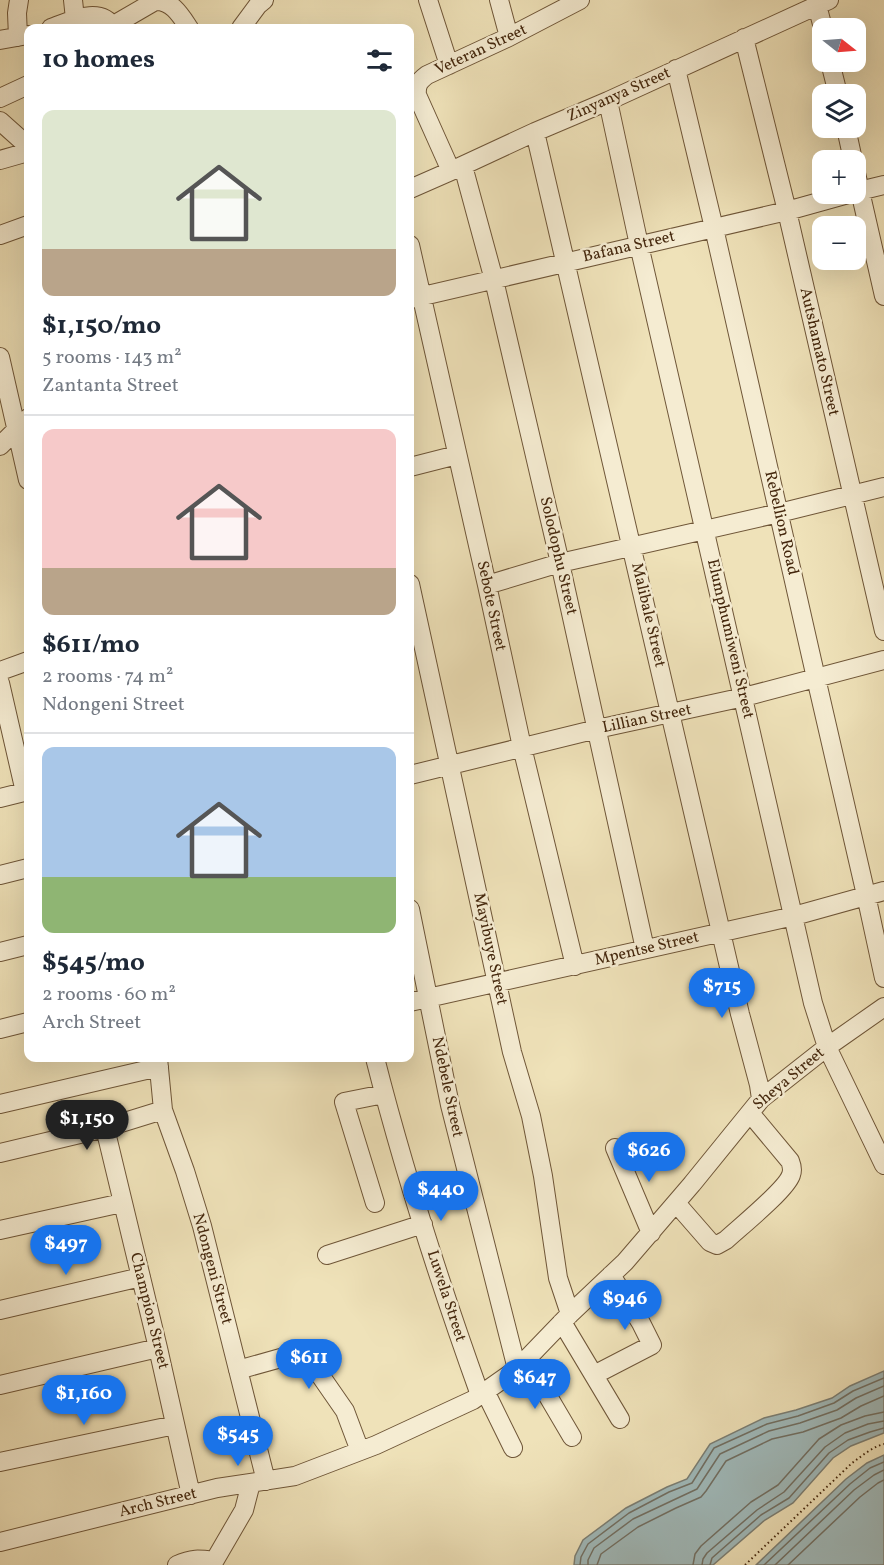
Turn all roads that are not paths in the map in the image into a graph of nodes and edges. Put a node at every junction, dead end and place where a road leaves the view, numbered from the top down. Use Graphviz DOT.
graph roads {
  1 [pos="19,0"];
  2 [pos="73,0"];
  3 [pos="160,0"];
  4 [pos="264,0"];
  5 [pos="428,0"];
  6 [pos="499,0"];
  7 [pos="576,1"];
  8 [pos="823,2"];
  9 [pos="823,18"];
  10 [pos="75,19"];
  11 [pos="62,24"];
  12 [pos="110,24"];
  13 [pos="118,24"];
  14 [pos="186,24"];
  15 [pos="244,24"];
  16 [pos="23,36"];
  17 [pos="509,37"];
  18 [pos="744,38"];
  19 [pos="0,40"];
  20 [pos="449,65"];
  21 [pos="676,69"];
  22 [pos="24,87"];
  23 [pos="0,98"];
  24 [pos="416,99"];
  25 [pos="608,101"];
  26 [pos="0,122"];
  27 [pos="535,132"];
  28 [pos="24,143"];
  29 [pos="24,153"];
  30 [pos="0,160"];
  31 [pos="457,169"];
  32 [pos="884,184"];
  33 [pos="414,187"];
  34 [pos="866,189"];
  35 [pos="812,204"];
  36 [pos="857,204"];
  37 [pos="786,211"];
  38 [pos="24,226"];
  39 [pos="714,228"];
  40 [pos="0,235"];
  41 [pos="639,245"];
  42 [pos="566,262"];
  43 [pos="494,280"];
  44 [pos="884,296"];
  45 [pos="415,298"];
  46 [pos="0,357"];
  47 [pos="22,424"];
  48 [pos="24,443"];
  49 [pos="0,446"];
  50 [pos="456,454"];
  51 [pos="414,466"];
  52 [pos="884,487"];
  53 [pos="852,495"];
  54 [pos="779,513"];
  55 [pos="705,530"];
  56 [pos="631,547"];
  57 [pos="560,563"];
  58 [pos="487,585"];
  59 [pos="414,602"];
  60 [pos="884,631"];
  61 [pos="884,660"];
  62 [pos="24,662"];
  63 [pos="0,671"];
  64 [pos="816,678"];
  65 [pos="0,683"];
  66 [pos="744,697"];
  67 [pos="671,714"];
  68 [pos="597,729"];
  69 [pos="522,747"];
  70 [pos="450,766"];
  71 [pos="414,774"];
  72 [pos="24,779"];
  73 [pos="24,792"];
  74 [pos="0,798"];
  75 [pos="24,869"];
  76 [pos="0,875"];
  77 [pos="875,893"];
  78 [pos="794,915"];
  79 [pos="414,928"];
  80 [pos="721,931"];
  81 [pos="24,946"];
  82 [pos="645,949"];
  83 [pos="0,952"];
  84 [pos="575,966"];
  85 [pos="884,978"];
  86 [pos="497,983"];
  87 [pos="429,998"];
  88 [pos="414,1001"];
  89 [pos="884,1007"];
  90 [pos="24,1023"];
  91 [pos="0,1029"];
  92 [pos="827,1047"];
  93 [pos="158,1062"];
  94 [pos="376,1062"];
  95 [pos="384,1094"];
  96 [pos="0,1104"];
  97 [pos="755,1106"];
  98 [pos="162,1110"];
  99 [pos="105,1128"];
  100 [pos="615,1148"];
  101 [pos="0,1154"];
  102 [pos="884,1165"];
  103 [pos="122,1203"];
  104 [pos="375,1203"];
  105 [pos="676,1203"];
  106 [pos="423,1224"];
  107 [pos="0,1230"];
  108 [pos="651,1233"];
  109 [pos="327,1255"];
  110 [pos="611,1275"];
  111 [pos="141,1277"];
  112 [pos="0,1310"];
  113 [pos="566,1318"];
  114 [pos="158,1348"];
  115 [pos="520,1365"];
  116 [pos="238,1370"];
  117 [pos="594,1375"];
  118 [pos="0,1385"];
  119 [pos="483,1393"];
  120 [pos="620,1419"];
  121 [pos="175,1425"];
  122 [pos="572,1437"];
  123 [pos="513,1448"];
  124 [pos="360,1451"];
  125 [pos="0,1462"];
  126 [pos="259,1482"];
  127 [pos="191,1495"];
  128 [pos="0,1542"];
  129 [pos="213,1563"];
  130 [pos="177,1565"];
  1 -- 16 [label="street"];
  2 -- 10 [label="street"];
  3 -- 13 [label="street"];
  3 -- 14 [label="street"];
  4 -- 15 [label="street"];
  5 -- 20 [label="street"];
  6 -- 17 [label="street"];
  7 -- 17 [label="street, Veteran Street"];
  8 -- 9 [label="street"];
  8 -- 18 [label="street, Zinyanya Street"];
  10 -- 11 [label="street"];
  10 -- 12 [label="street"];
  16 -- 19 [label="street"];
  17 -- 20 [label="street, Veteran Street"];
  18 -- 21 [label="street, Zinyanya Street"];
  18 -- 37 [label="street, Autshamato Street"];
  20 -- 24 [label="street, Veteran Street"];
  21 -- 25 [label="street, Zinyanya Street"];
  21 -- 39 [label="street, Rebellion Road"];
  22 -- 23 [label="street"];
  24 -- 31 [label="street, Solodophu Street"];
  25 -- 27 [label="street, Zinyanya Street"];
  25 -- 41 [label="street, Elumphumiweni Street"];
  26 -- 28 [label="street"];
  27 -- 31 [label="street, Zinyanya Street"];
  27 -- 42 [label="street, Malibale Street"];
  29 -- 30 [label="street"];
  31 -- 33 [label="street, Zinyanya Street"];
  31 -- 43 [label="street, Solodophu Street"];
  32 -- 34 [label="street, Bafana Street"];
  35 -- 37 [label="street, Bafana Street"];
  36 -- 44 [label="street"];
  37 -- 39 [label="street, Bafana Street"];
  37 -- 53 [label="street, Autshamato Street"];
  38 -- 40 [label="street"];
  39 -- 41 [label="street, Bafana Street"];
  39 -- 54 [label="street, Rebellion Road"];
  41 -- 42 [label="street, Bafana Street"];
  41 -- 55 [label="street, Elumphumiweni Street"];
  42 -- 43 [label="street, Bafana Street"];
  42 -- 56 [label="street, Malibale Street"];
  43 -- 45 [label="street, Bafana Street"];
  43 -- 57 [label="street, Solodophu Street"];
  45 -- 50 [label="street, Sebote Street"];
  46 -- 47 [label="street"];
  47 -- 48 [label="street"];
  47 -- 49 [label="street"];
  50 -- 51 [label="street"];
  50 -- 58 [label="street, Sebote Street"];
  52 -- 53 [label="street"];
  53 -- 54 [label="street"];
  53 -- 60 [label="street, Autshamato Street"];
  54 -- 55 [label="street"];
  54 -- 64 [label="street, Rebellion Road"];
  55 -- 56 [label="street"];
  55 -- 66 [label="street, Elumphumiweni Street"];
  56 -- 57 [label="street"];
  56 -- 67 [label="street, Malibale Street"];
  57 -- 58 [label="street"];
  57 -- 68 [label="street, Solodophu Street"];
  58 -- 69 [label="street, Sebote Street"];
  59 -- 70 [label="street, Mayibuye Street"];
  61 -- 64 [label="street, Lillian Street"];
  62 -- 63 [label="street"];
  64 -- 66 [label="street, Lillian Street"];
  64 -- 77 [label="street, Rebellion Road"];
  65 -- 72 [label="street"];
  66 -- 67 [label="street, Lillian Street"];
  66 -- 78 [label="street, Elumphumiweni Street"];
  67 -- 68 [label="street, Lillian Street"];
  67 -- 80 [label="street, Malibale Street"];
  68 -- 69 [label="street, Lillian Street"];
  68 -- 82 [label="street, Solodophu Street"];
  69 -- 70 [label="street, Lillian Street"];
  69 -- 84 [label="street, Sebote Street"];
  70 -- 71 [label="street, Lillian Street"];
  70 -- 86 [label="street, Mayibuye Street"];
  73 -- 74 [label="street"];
  75 -- 76 [label="street"];
  77 -- 78 [label="street, Mpentse Street"];
  77 -- 85 [label="street, Rebellion Road"];
  78 -- 80 [label="street, Mpentse Street"];
  78 -- 92 [label="street, Elumphumiweni Street"];
  79 -- 87 [label="street, Ndebele Street"];
  80 -- 82 [label="street, Mpentse Street"];
  80 -- 97 [label="street, Malibale Street"];
  81 -- 83 [label="street"];
  82 -- 84 [label="street, Mpentse Street"];
  84 -- 86 [label="street, Mpentse Street"];
  86 -- 87 [label="street, Mpentse Street"];
  86 -- 113 [label="street, Mayibuye Street"];
  87 -- 88 [label="street, Mpentse Street"];
  87 -- 115 [label="street, Ndebele Street"];
  89 -- 92 [label="street, Sheya Street"];
  90 -- 91 [label="street"];
  92 -- 97 [label="street, Sheya Street"];
  92 -- 102 [label="street, Elumphumiweni Street"];
  93 -- 96 [label="street"];
  93 -- 98 [label="street, Ndongeni Street"];
  94 -- 95 [label="street, Luwela Street"];
  95 -- 104 [label="street"];
  95 -- 106 [label="street, Luwela Street"];
  97 -- 105 [label="street, Sheya Street"];
  97 -- 105 [label="street"];
  98 -- 99 [label="street"];
  98 -- 116 [label="street, Ndongeni Street"];
  99 -- 101 [label="street"];
  99 -- 103 [label="street, Champion Street"];
  100 -- 108 [label="street"];
  103 -- 107 [label="street"];
  103 -- 111 [label="street, Champion Street"];
  105 -- 108 [label="street, Sheya Street"];
  106 -- 109 [label="street"];
  106 -- 119 [label="street, Luwela Street"];
  108 -- 110 [label="street, Sheya Street"];
  110 -- 113 [label="street, Sheya Street"];
  110 -- 117 [label="street"];
  111 -- 112 [label="street"];
  111 -- 114 [label="street, Champion Street"];
  113 -- 115 [label="street, Sheya Street"];
  113 -- 117 [label="street, Mayibuye Street"];
  114 -- 118 [label="street"];
  114 -- 121 [label="street, Champion Street"];
  115 -- 119 [label="street, Sheya Street"];
  115 -- 122 [label="street"];
  116 -- 124 [label="street"];
  116 -- 126 [label="street, Ndongeni Street"];
  117 -- 120 [label="street, Mayibuye Street"];
  119 -- 123 [label="street, Luwela Street"];
  119 -- 124 [label="street, Arch Street"];
  121 -- 125 [label="street"];
  121 -- 127 [label="street, Champion Street"];
  124 -- 126 [label="street, Arch Street"];
  126 -- 127 [label="street, Arch Street"];
  126 -- 129 [label="street"];
  127 -- 128 [label="street, Arch Street"];
  129 -- 130 [label="street"];
}
